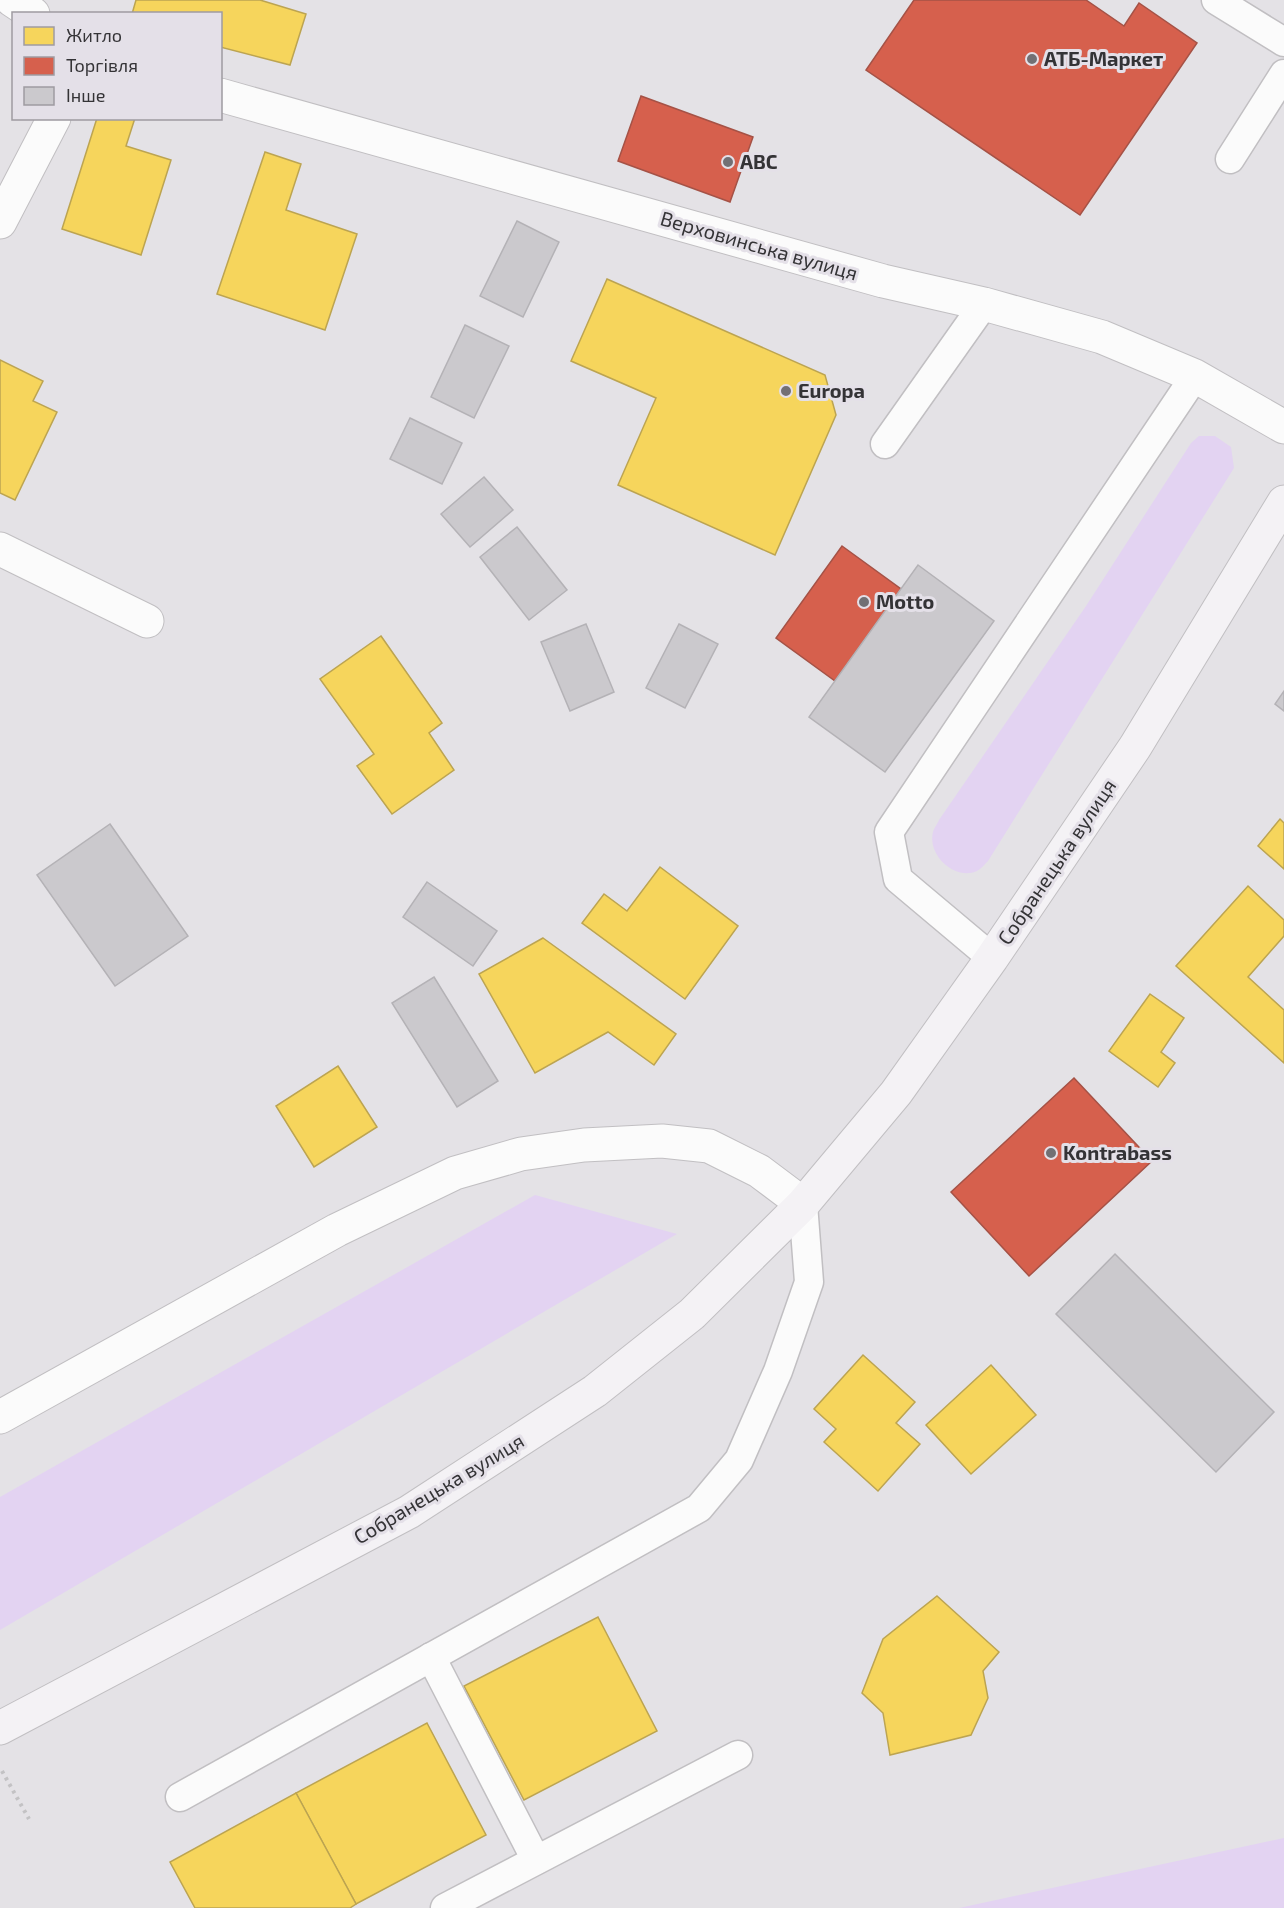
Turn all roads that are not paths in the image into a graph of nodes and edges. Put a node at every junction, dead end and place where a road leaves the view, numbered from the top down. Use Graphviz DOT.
graph roads {
  1 [pos="12,0"];
  2 [pos="1216,0"];
  3 [pos="31,12"];
  4 [pos="1284,42"];
  5 [pos="1284,74"];
  6 [pos="222,95"];
  7 [pos="53,120"];
  8 [pos="1230,159"];
  9 [pos="0,222"];
  10 [pos="984,304"];
  11 [pos="1196,376"];
  12 [pos="1284,427"];
  13 [pos="885,444"];
  14 [pos="1284,502"];
  15 [pos="0,549"];
  16 [pos="147,621"];
  17 [pos="992,958"];
  18 [pos="802,1204"];
  19 [pos="0,1417"];
  20 [pos="431,1657"];
  21 [pos="0,1728"];
  22 [pos="738,1755"];
  23 [pos="180,1797"];
  24 [pos="536,1860"];
  25 [pos="445,1908"];
  1 -- 3 [label="street"];
  2 -- 4 [label="lane"];
  5 -- 8 [label="lane"];
  6 -- 10 [label="street, Верховинська вулиця"];
  7 -- 9 [label="street"];
  10 -- 11 [label="street, Верховинська вулиця"];
  10 -- 13 [label="lane"];
  11 -- 12 [label="street, Верховинська вулиця"];
  11 -- 17 [label="lane"];
  14 -- 17 [label="main road, Собранецька вулиця"];
  15 -- 16 [label="street"];
  17 -- 18 [label="main road, Собранецька вулиця"];
  18 -- 19 [label="street"];
  18 -- 20 [label="lane"];
  18 -- 21 [label="main road, Собранецька вулиця"];
  20 -- 23 [label="lane"];
  20 -- 24 [label="lane"];
  22 -- 24 [label="lane"];
  24 -- 25 [label="lane"];
}
